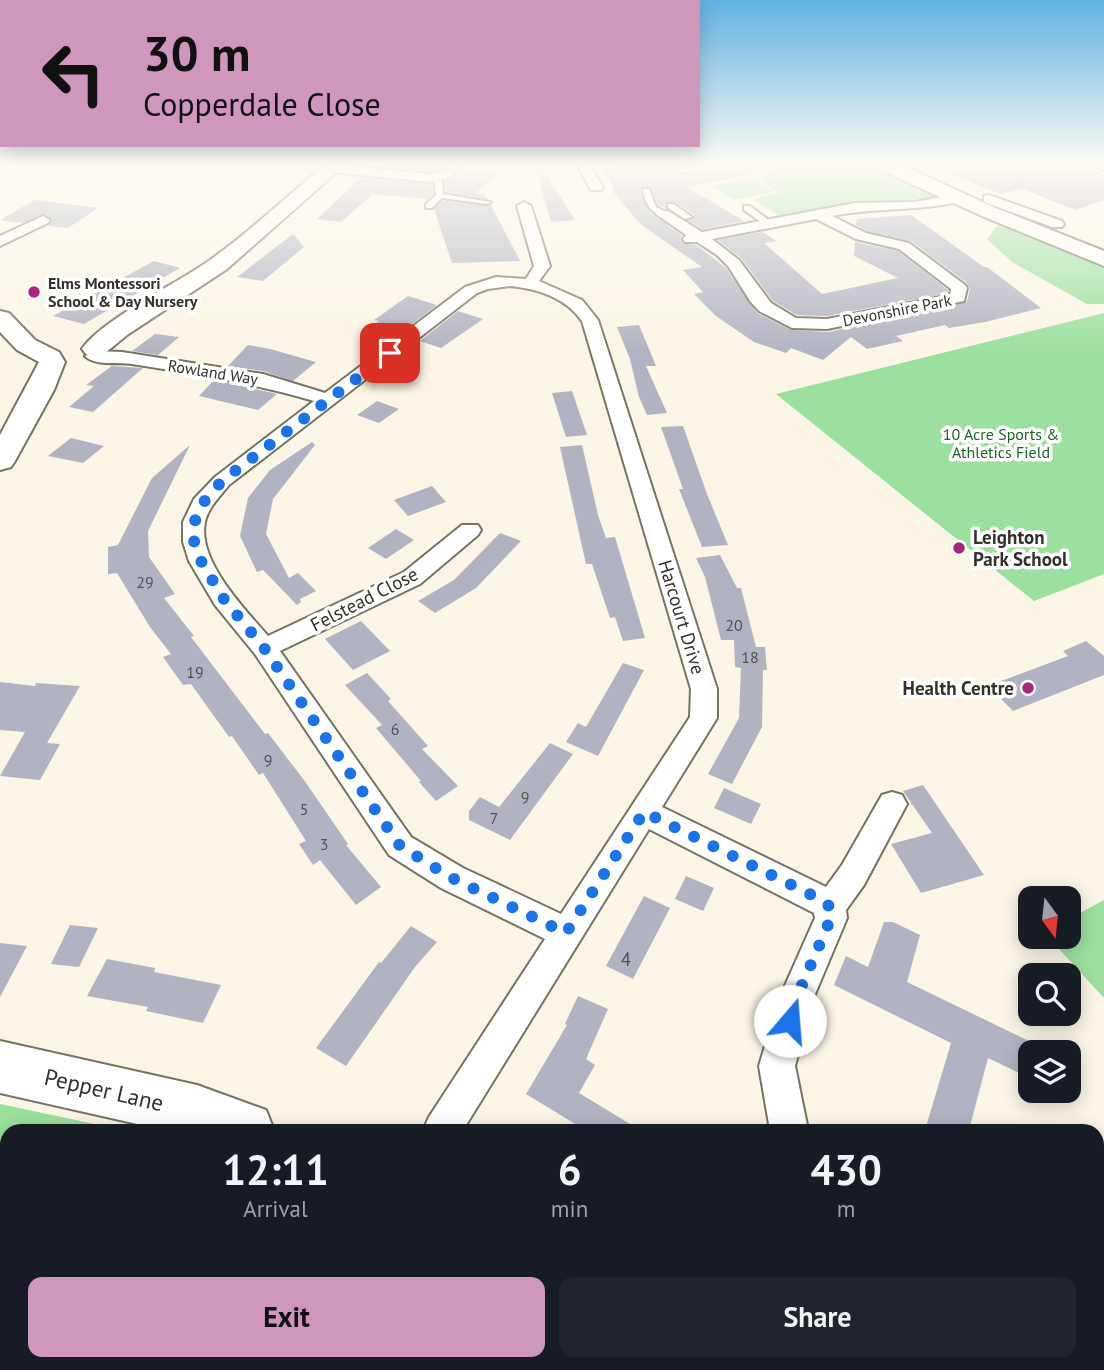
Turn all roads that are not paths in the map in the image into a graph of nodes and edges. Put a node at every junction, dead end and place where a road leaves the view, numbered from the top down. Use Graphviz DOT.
graph roads {
  1 [pos="30,227"];
  2 [pos="264,227"];
  3 [pos="530,227"];
  4 [pos="685,227"];
  5 [pos="760,227"];
  6 [pos="843,227"];
  7 [pos="1044,227"];
  8 [pos="1047,228"];
  9 [pos="1079,232"];
  10 [pos="694,238"];
  11 [pos="0,243"];
  12 [pos="1104,259"];
  13 [pos="529,285"];
  14 [pos="0,317"];
  15 [pos="73,354"];
  16 [pos="330,400"];
  17 [pos="0,461"];
  18 [pos="455,534"];
  19 [pos="264,648"];
  20 [pos="891,804"];
  21 [pos="644,812"];
  22 [pos="830,907"];
  23 [pos="566,933"];
  24 [pos="0,1067"];
  25 [pos="230,1124"];
  26 [pos="446,1124"];
  27 [pos="788,1124"];
  1 -- 11 [label="street"];
  2 -- 15 [label="main road"];
  3 -- 13 [label="street"];
  4 -- 10 [label="street, Devonshire Park"];
  5 -- 10 [label="street"];
  6 -- 10 [label="street, Devonshire Park"];
  7 -- 8 [label="main road"];
  8 -- 9 [label="street"];
  8 -- 12 [label="main road"];
  13 -- 16 [label="street, Harcourt Drive"];
  13 -- 21 [label="street, Harcourt Drive"];
  14 -- 15 [label="main road"];
  15 -- 16 [label="street, Rowland Way"];
  15 -- 17 [label="main road"];
  16 -- 19 [label="street, Harcourt Drive"];
  18 -- 19 [label="street, Felstead Close"];
  19 -- 23 [label="street, Harcourt Drive"];
  20 -- 22 [label="street"];
  21 -- 22 [label="street"];
  21 -- 23 [label="street, Harcourt Drive"];
  22 -- 27 [label="street"];
  23 -- 26 [label="street, Harcourt Drive"];
  24 -- 25 [label="main road, Pepper Lane"];
}
